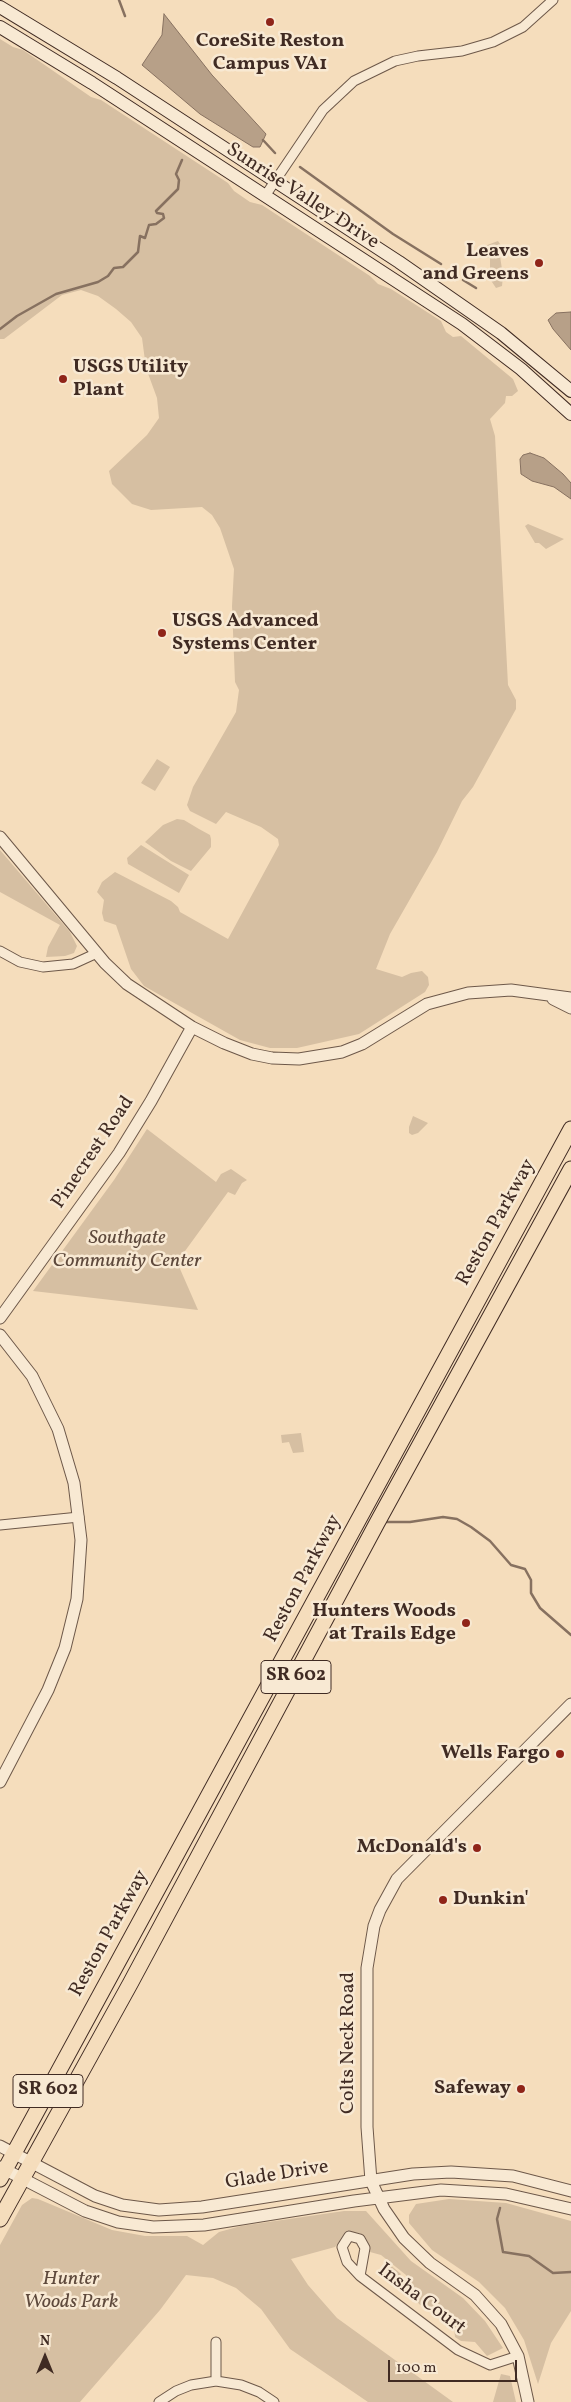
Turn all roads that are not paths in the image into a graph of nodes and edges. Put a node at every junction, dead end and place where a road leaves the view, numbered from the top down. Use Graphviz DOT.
graph roads {
  1 [pos="553,0"];
  2 [pos="0,7"];
  3 [pos="0,27"];
  4 [pos="275,181"];
  5 [pos="265,196"];
  6 [pos="571,391"];
  7 [pos="571,414"];
  8 [pos="0,837"];
  9 [pos="0,951"];
  10 [pos="97,953"];
  11 [pos="545,996"];
  12 [pos="571,998"];
  13 [pos="571,1008"];
  14 [pos="192,1027"];
  15 [pos="571,1129"];
  16 [pos="571,1169"];
  17 [pos="0,1318"];
  18 [pos="0,1334"];
  19 [pos="79,1517"];
  20 [pos="0,1525"];
  21 [pos="571,1704"];
  22 [pos="0,1782"];
  23 [pos="0,2146"];
  24 [pos="14,2154"];
  25 [pos="31,2164"];
  26 [pos="2,2172"];
  27 [pos="23,2179"];
  28 [pos="371,2181"];
  29 [pos="571,2192"];
  30 [pos="378,2198"];
  31 [pos="571,2209"];
  32 [pos="0,2219"];
  33 [pos="360,2276"];
  34 [pos="216,2342"];
  35 [pos="518,2356"];
  36 [pos="216,2381"];
  37 [pos="159,2402"];
  38 [pos="274,2402"];
  39 [pos="528,2402"];
  1 -- 4 [label="street"];
  2 -- 4 [label="main road, Sunrise Valley Drive"];
  3 -- 5 [label="main road, Sunrise Valley Drive"];
  4 -- 5 [label="street"];
  4 -- 6 [label="main road, Sunrise Valley Drive"];
  5 -- 7 [label="main road, Sunrise Valley Drive"];
  8 -- 10 [label="street"];
  9 -- 10 [label="street"];
  10 -- 14 [label="street"];
  11 -- 12 [label="street"];
  11 -- 13 [label="street"];
  11 -- 14 [label="street"];
  14 -- 17 [label="street, Pinecrest Road"];
  15 -- 24 [label="main road, Reston Parkway / SR 602"];
  16 -- 25 [label="main road, Reston Parkway / SR 602"];
  18 -- 19 [label="street"];
  19 -- 20 [label="street"];
  19 -- 22 [label="street"];
  21 -- 28 [label="street, Colts Neck Road"];
  23 -- 24 [label="street, Glade Drive"];
  24 -- 25 [label="street, Glade Drive"];
  24 -- 26 [label="main road, Reston Parkway / SR 602"];
  25 -- 27 [label="main road, Reston Parkway / SR 602"];
  25 -- 28 [label="street, Glade Drive"];
  26 -- 27 [label="street, Glade Drive"];
  27 -- 30 [label="street, Glade Drive"];
  27 -- 32 [label="main road, Reston Parkway / SR 602"];
  28 -- 29 [label="street, Glade Drive"];
  28 -- 30 [label="street, Colts Neck Road"];
  30 -- 31 [label="street, Glade Drive"];
  30 -- 35 [label="street, Colts Neck Road"];
  33 -- 35 [label="street, Insha Court"];
  34 -- 36 [label="street"];
  35 -- 39 [label="street, Colts Neck Road"];
  36 -- 37 [label="street"];
  36 -- 38 [label="street"];
}
